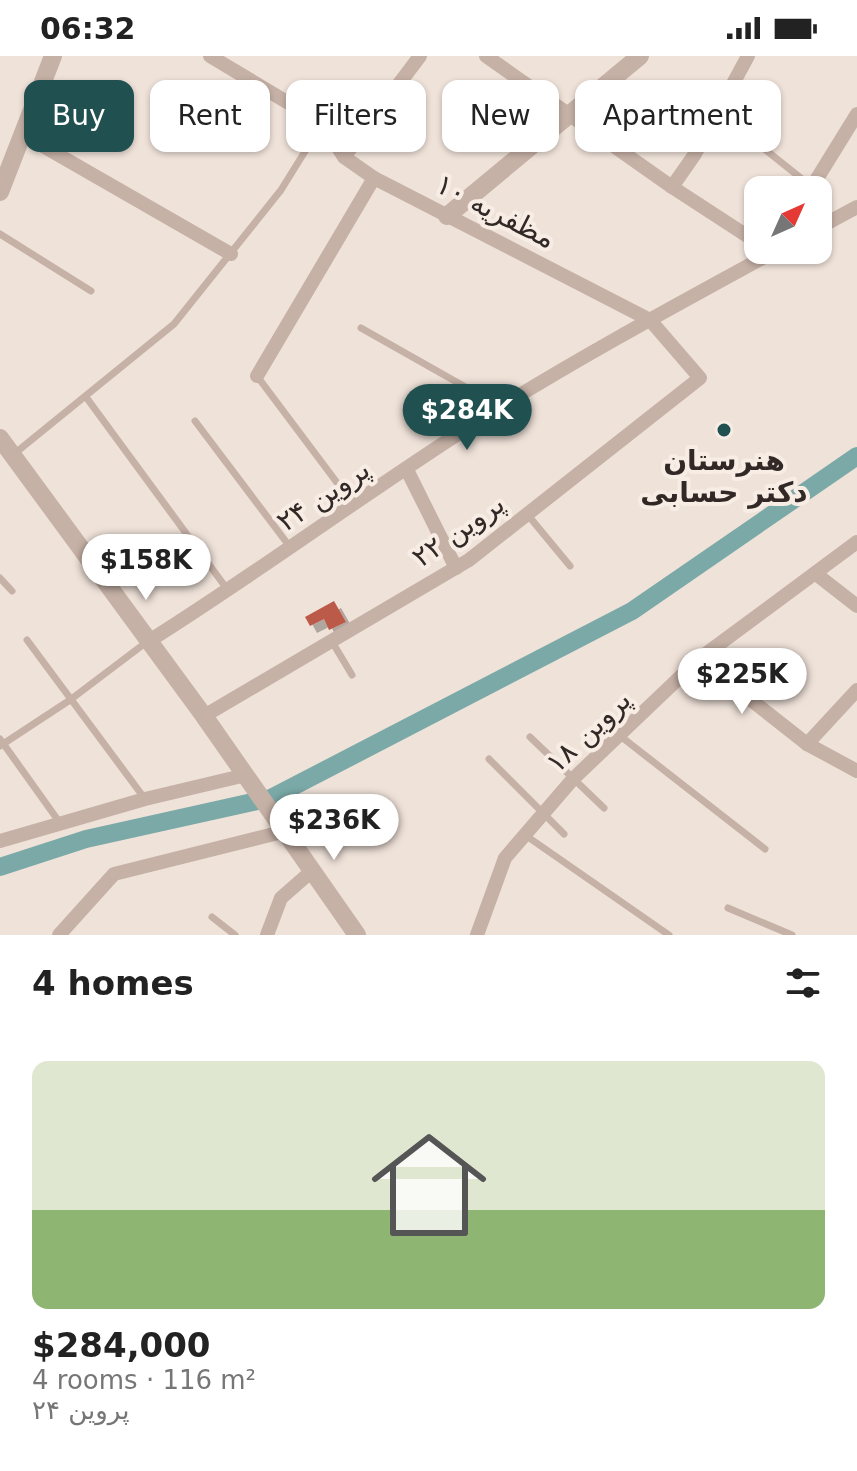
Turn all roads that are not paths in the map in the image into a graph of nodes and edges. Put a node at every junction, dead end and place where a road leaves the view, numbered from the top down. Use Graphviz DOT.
graph roads {
  1 [pos="53,56"];
  2 [pos="210,56"];
  3 [pos="420,56"];
  4 [pos="486,56"];
  5 [pos="640,56"];
  6 [pos="748,56"];
  7 [pos="286,101"];
  8 [pos="567,114"];
  9 [pos="857,114"];
  10 [pos="22,134"];
  11 [pos="304,152"];
  12 [pos="341,152"];
  13 [pos="768,152"];
  14 [pos="344,157"];
  15 [pos="797,176"];
  16 [pos="818,176"];
  17 [pos="374,178"];
  18 [pos="2,179"];
  19 [pos="672,187"];
  20 [pos="857,207"];
  21 [pos="447,216"];
  22 [pos="832,220"];
  23 [pos="0,234"];
  24 [pos="744,234"];
  25 [pos="231,254"];
  26 [pos="751,264"];
  27 [pos="91,291"];
  28 [pos="650,320"];
  29 [pos="361,328"];
  30 [pos="257,376"];
  31 [pos="86,397"];
  32 [pos="501,407"];
  33 [pos="195,421"];
  34 [pos="0,438"];
  35 [pos="12,455"];
  36 [pos="407,470"];
  37 [pos="354,506"];
  38 [pos="527,514"];
  39 [pos="857,542"];
  40 [pos="291,549"];
  41 [pos="570,566"];
  42 [pos="456,568"];
  43 [pos="816,574"];
  44 [pos="0,578"];
  45 [pos="12,591"];
  46 [pos="228,591"];
  47 [pos="857,606"];
  48 [pos="27,640"];
  49 [pos="331,640"];
  50 [pos="149,641"];
  51 [pos="699,659"];
  52 [pos="352,675"];
  53 [pos="857,690"];
  54 [pos="70,700"];
  55 [pos="204,716"];
  56 [pos="619,735"];
  57 [pos="530,737"];
  58 [pos="1,743"];
  59 [pos="807,744"];
  60 [pos="489,759"];
  61 [pos="857,771"];
  62 [pos="246,775"];
  63 [pos="573,779"];
  64 [pos="145,799"];
  65 [pos="604,808"];
  66 [pos="544,813"];
  67 [pos="60,823"];
  68 [pos="286,831"];
  69 [pos="564,834"];
  70 [pos="525,835"];
  71 [pos="0,841"];
  72 [pos="765,849"];
  73 [pos="313,870"];
  74 [pos="728,908"];
  75 [pos="212,917"];
  76 [pos="59,935"];
  77 [pos="235,935"];
  78 [pos="267,935"];
  79 [pos="357,935"];
  80 [pos="477,935"];
  81 [pos="669,935"];
  82 [pos="792,935"];
  1 -- 10 [label="street"];
  2 -- 7 [label="street, مظفریه ۱۰"];
  3 -- 14 [label="street"];
  4 -- 8 [label="street"];
  5 -- 8 [label="street"];
  6 -- 19 [label="street"];
  8 -- 19 [label="street"];
  8 -- 21 [label="street"];
  9 -- 16 [label="street"];
  10 -- 18 [label="street"];
  10 -- 25 [label="street"];
  11 -- 25 [label="lane"];
  12 -- 14 [label="street, مظفریه ۱۰"];
  13 -- 15 [label="lane"];
  14 -- 17 [label="street, مظفریه ۱۰"];
  17 -- 21 [label="street, مظفریه ۱۰"];
  17 -- 30 [label="street"];
  19 -- 24 [label="street"];
  20 -- 22 [label="street"];
  21 -- 28 [label="street, مظفریه ۱۰"];
  23 -- 27 [label="lane"];
  25 -- 31 [label="lane"];
  26 -- 28 [label="street, پروین ۲۴"];
  28 -- 32 [label="street, پروین ۲۴"];
  28 -- 38 [label="street, پروین ۲۲"];
  29 -- 32 [label="lane"];
  30 -- 37 [label="lane"];
  31 -- 35 [label="lane"];
  31 -- 46 [label="lane"];
  32 -- 36 [label="street, پروین ۲۴"];
  33 -- 40 [label="lane"];
  34 -- 35 [label="street"];
  35 -- 50 [label="street"];
  36 -- 37 [label="street, پروین ۲۴"];
  36 -- 42 [label="street"];
  37 -- 40 [label="street, پروین ۲۴"];
  38 -- 41 [label="lane"];
  38 -- 42 [label="street, پروین ۲۲"];
  39 -- 43 [label="street, پروین ۱۸"];
  40 -- 46 [label="street, پروین ۲۴"];
  42 -- 49 [label="street, پروین ۲۲"];
  43 -- 47 [label="street"];
  43 -- 51 [label="street, پروین ۱۸"];
  44 -- 45 [label="lane"];
  46 -- 50 [label="street, پروین ۲۴"];
  48 -- 54 [label="lane"];
  49 -- 52 [label="lane"];
  49 -- 55 [label="street, پروین ۲۲"];
  50 -- 54 [label="lane"];
  50 -- 55 [label="street"];
  51 -- 56 [label="street, پروین ۱۸"];
  51 -- 59 [label="street"];
  53 -- 59 [label="street"];
  54 -- 58 [label="lane"];
  54 -- 64 [label="lane"];
  55 -- 62 [label="street"];
  56 -- 63 [label="street, پروین ۱۸"];
  56 -- 72 [label="lane"];
  57 -- 63 [label="lane"];
  58 -- 67 [label="lane"];
  59 -- 61 [label="street"];
  60 -- 66 [label="lane"];
  62 -- 64 [label="street"];
  62 -- 68 [label="street"];
  63 -- 65 [label="lane"];
  63 -- 66 [label="street, پروین ۱۸"];
  64 -- 67 [label="street"];
  66 -- 69 [label="lane"];
  66 -- 70 [label="street, پروین ۱۸"];
  67 -- 71 [label="street"];
  68 -- 73 [label="street"];
  68 -- 76 [label="street"];
  70 -- 80 [label="street, پروین ۱۸"];
  70 -- 81 [label="lane"];
  73 -- 78 [label="street"];
  73 -- 79 [label="street"];
  74 -- 82 [label="lane"];
  75 -- 77 [label="lane"];
}
